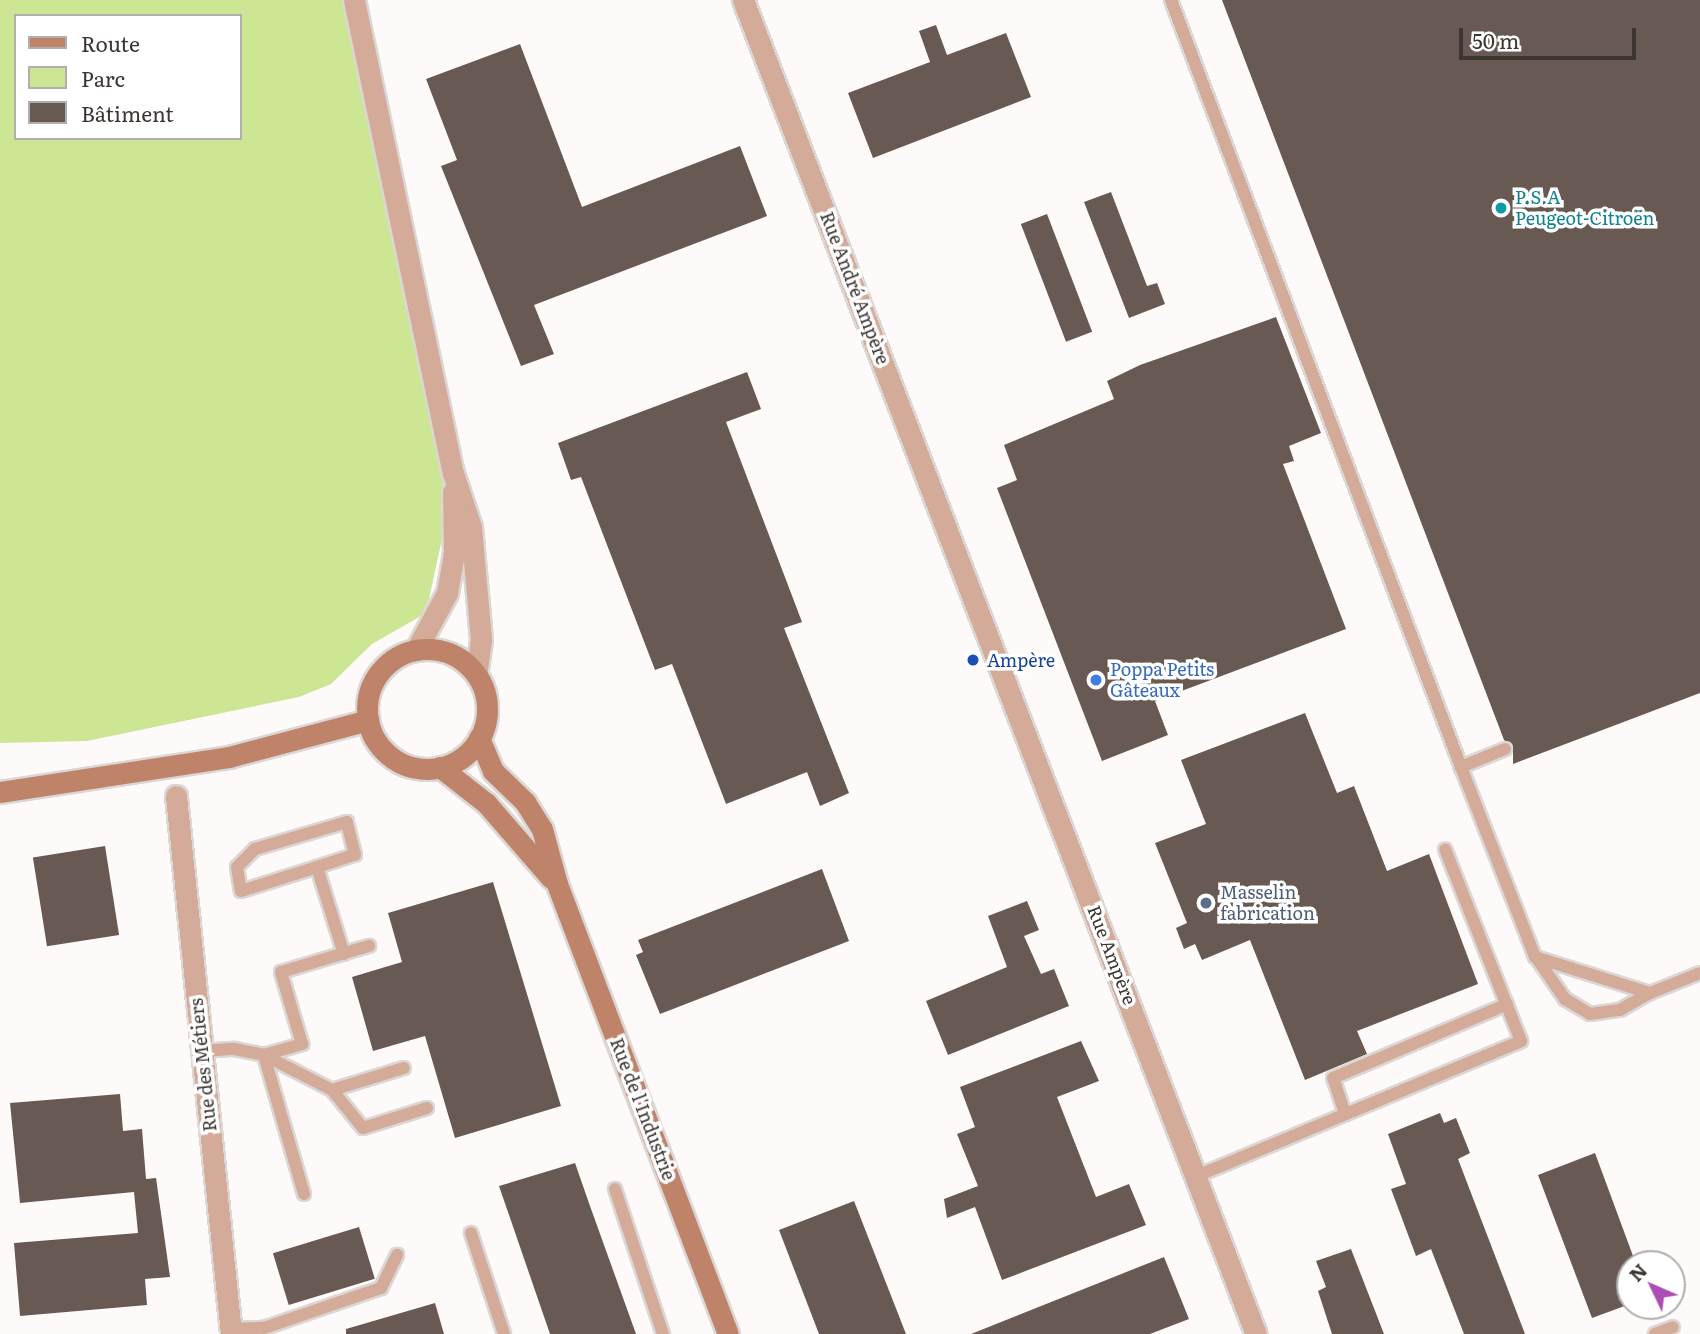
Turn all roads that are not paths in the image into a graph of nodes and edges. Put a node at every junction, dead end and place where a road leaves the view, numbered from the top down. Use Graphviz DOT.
graph roads {
  1 [pos="354,0"];
  2 [pos="743,0"];
  3 [pos="1171,0"];
  4 [pos="453,473"];
  5 [pos="966,576"];
  6 [pos="416,650"];
  7 [pos="476,674"];
  8 [pos="368,720"];
  9 [pos="479,738"];
  10 [pos="1505,749"];
  11 [pos="440,767"];
  12 [pos="1461,767"];
  13 [pos="0,792"];
  14 [pos="176,796"];
  15 [pos="1445,849"];
  16 [pos="317,867"];
  17 [pos="558,884"];
  18 [pos="369,946"];
  19 [pos="344,954"];
  20 [pos="1535,957"];
  21 [pos="1700,973"];
  22 [pos="1650,993"];
  23 [pos="1507,1004"];
  24 [pos="202,1051"];
  25 [pos="264,1055"];
  26 [pos="404,1068"];
  27 [pos="332,1090"];
  28 [pos="428,1108"];
  29 [pos="1345,1114"];
  30 [pos="1197,1176"];
  31 [pos="615,1189"];
  32 [pos="304,1194"];
  33 [pos="471,1233"];
  34 [pos="397,1255"];
  35 [pos="1673,1327"];
  36 [pos="231,1331"];
  37 [pos="504,1334"];
  38 [pos="663,1334"];
  39 [pos="728,1334"];
  40 [pos="1256,1334"];
  41 [pos="1655,1334"];
  1 -- 4 [label="street"];
  2 -- 5 [label="street, Rue André Ampère"];
  3 -- 12 [label="lane"];
  4 -- 6 [label="street"];
  4 -- 7 [label="street"];
  5 -- 30 [label="street, Rue Ampère"];
  6 -- 7 [label="street"];
  6 -- 8 [label="street"];
  7 -- 9 [label="street"];
  8 -- 11 [label="street"];
  8 -- 13 [label="street"];
  9 -- 11 [label="street"];
  9 -- 17 [label="street, Rue de l'Industrie"];
  10 -- 12 [label="lane"];
  11 -- 17 [label="street, Rue de l'Industrie"];
  12 -- 20 [label="lane"];
  14 -- 24 [label="street, Rue des Métiers"];
  15 -- 23 [label="lane"];
  16 -- 16 [label="lane"];
  16 -- 19 [label="lane"];
  17 -- 39 [label="street, Rue de l'Industrie"];
  18 -- 19 [label="lane"];
  19 -- 25 [label="lane"];
  20 -- 22 [label="lane"];
  20 -- 22 [label="lane"];
  21 -- 22 [label="lane"];
  23 -- 29 [label="lane"];
  23 -- 29 [label="lane"];
  24 -- 25 [label="lane"];
  24 -- 36 [label="street, Rue des Métiers"];
  25 -- 27 [label="lane"];
  25 -- 32 [label="lane"];
  26 -- 27 [label="lane"];
  27 -- 28 [label="lane"];
  29 -- 30 [label="lane"];
  30 -- 40 [label="street, Rue Ampère"];
  31 -- 38 [label="lane"];
  33 -- 37 [label="lane"];
  34 -- 36 [label="lane"];
  35 -- 41 [label="lane"];
}
